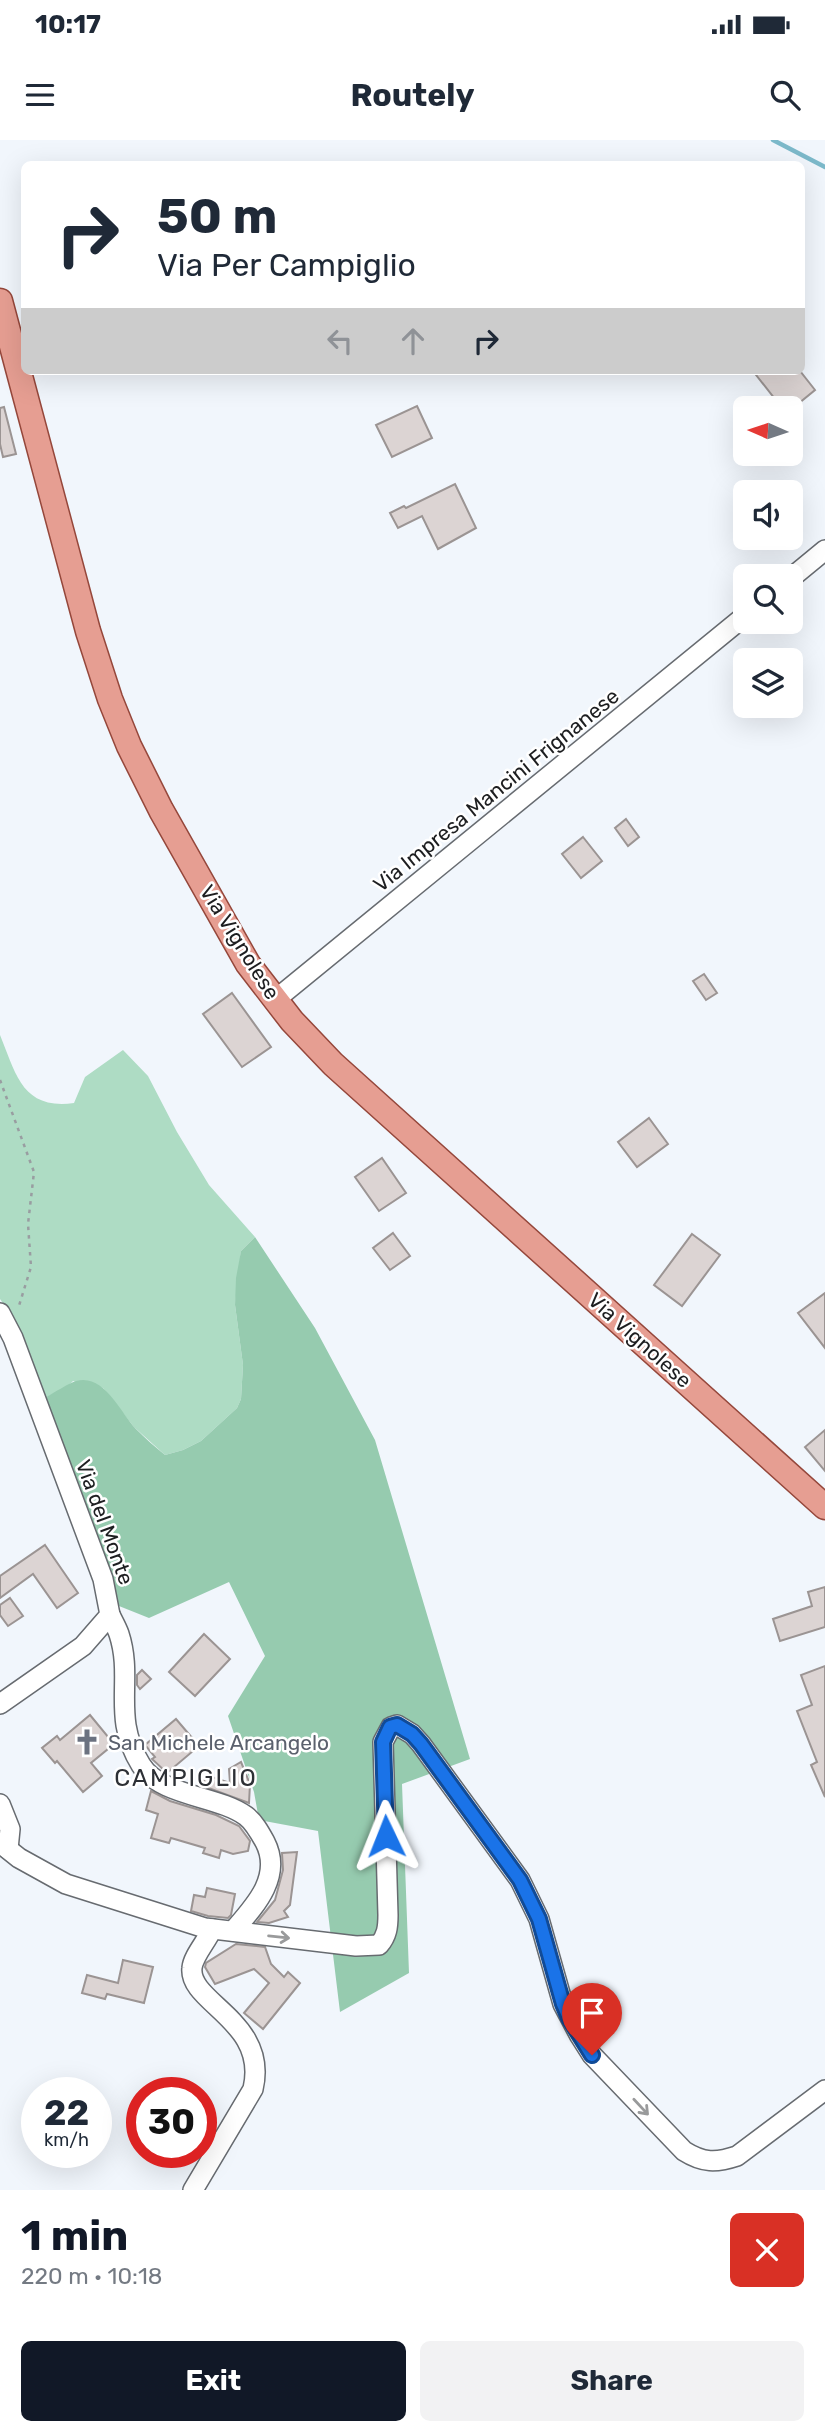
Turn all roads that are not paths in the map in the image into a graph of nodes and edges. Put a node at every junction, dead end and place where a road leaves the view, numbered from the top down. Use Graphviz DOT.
graph roads {
  1 [pos="0,300"];
  2 [pos="825,550"];
  3 [pos="803,568"];
  4 [pos="733,626"];
  5 [pos="275,1000"];
  6 [pos="3,1319"];
  7 [pos="825,1507"];
  8 [pos="110,1615"];
  9 [pos="0,1704"];
  10 [pos="0,1804"];
  11 [pos="4,1846"];
  12 [pos="212,1929"];
  13 [pos="233,1931"];
  14 [pos="825,2090"];
  15 [pos="193,2190"];
  1 -- 5 [label="main road, Via Vignolese"];
  2 -- 3 [label="street"];
  4 -- 5 [label="street, Via Impresa Mancini Frignanese"];
  5 -- 7 [label="main road, Via Vignolese"];
  6 -- 8 [label="street, Via del Monte"];
  8 -- 9 [label="street, Via del Monte"];
  8 -- 13 [label="street"];
  10 -- 11 [label="street"];
  11 -- 12 [label="street"];
  12 -- 13 [label="street"];
  12 -- 15 [label="street"];
  13 -- 14 [label="street, one-way"];
}
